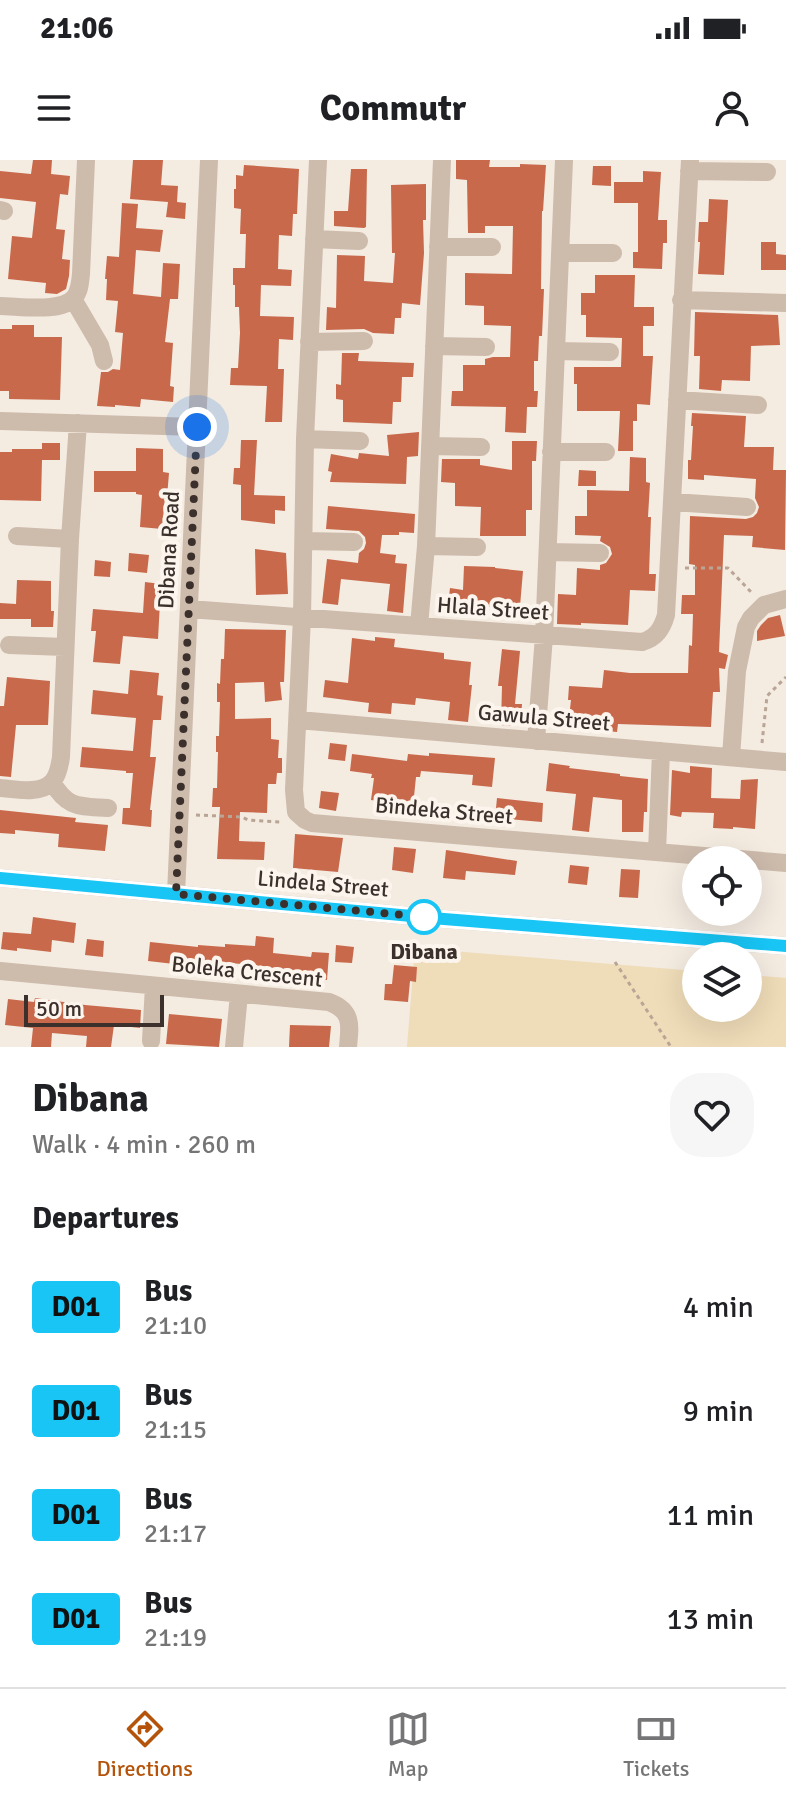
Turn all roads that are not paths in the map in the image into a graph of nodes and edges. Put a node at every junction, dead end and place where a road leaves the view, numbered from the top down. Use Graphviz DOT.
graph roads {
  1 [pos="86,160"];
  2 [pos="209,160"];
  3 [pos="318,160"];
  4 [pos="442,160"];
  5 [pos="564,160"];
  6 [pos="689,166"];
  7 [pos="767,172"];
  8 [pos="314,239"];
  9 [pos="359,241"];
  10 [pos="438,247"];
  11 [pos="492,247"];
  12 [pos="560,253"];
  13 [pos="613,253"];
  14 [pos="73,299"];
  15 [pos="681,300"];
  16 [pos="786,303"];
  17 [pos="0,306"];
  18 [pos="364,341"];
  19 [pos="309,342"];
  20 [pos="434,346"];
  21 [pos="486,347"];
  22 [pos="556,351"];
  23 [pos="610,352"];
  24 [pos="104,361"];
  25 [pos="677,400"];
  26 [pos="758,405"];
  27 [pos="0,421"];
  28 [pos="78,423"];
  29 [pos="197,427"];
  30 [pos="305,439"];
  31 [pos="360,441"];
  32 [pos="430,446"];
  33 [pos="481,447"];
  34 [pos="551,452"];
  35 [pos="606,452"];
  36 [pos="673,502"];
  37 [pos="747,507"];
  38 [pos="17,536"];
  39 [pos="70,539"];
  40 [pos="304,541"];
  41 [pos="354,542"];
  42 [pos="426,546"];
  43 [pos="477,547"];
  44 [pos="548,552"];
  45 [pos="600,553"];
  46 [pos="786,599"];
  47 [pos="189,609"];
  48 [pos="302,617"];
  49 [pos="419,626"];
  50 [pos="544,636"];
  51 [pos="9,645"];
  52 [pos="65,647"];
  53 [pos="298,720"];
  54 [pos="536,741"];
  55 [pos="661,751"];
  56 [pos="731,757"];
  57 [pos="786,762"];
  58 [pos="52,782"];
  59 [pos="0,788"];
  60 [pos="108,808"];
  61 [pos="657,852"];
  62 [pos="786,863"];
  63 [pos="0,878"];
  64 [pos="176,894"];
  65 [pos="786,946"];
  66 [pos="0,971"];
  67 [pos="154,986"];
  68 [pos="239,994"];
  69 [pos="151,1041"];
  70 [pos="234,1047"];
  71 [pos="348,1047"];
  1 -- 14 [label="street"];
  2 -- 29 [label="street, Dibana Road"];
  3 -- 8 [label="street"];
  4 -- 10 [label="street"];
  5 -- 12 [label="street"];
  6 -- 7 [label="street, Hlala Street"];
  6 -- 15 [label="street, Hlala Street"];
  8 -- 9 [label="street"];
  8 -- 19 [label="street"];
  10 -- 11 [label="street"];
  10 -- 20 [label="street"];
  12 -- 13 [label="street"];
  12 -- 22 [label="street"];
  14 -- 17 [label="street"];
  14 -- 24 [label="street"];
  15 -- 16 [label="street"];
  15 -- 25 [label="street, Hlala Street"];
  18 -- 19 [label="street"];
  19 -- 30 [label="street"];
  20 -- 21 [label="street"];
  20 -- 32 [label="street"];
  22 -- 23 [label="street"];
  22 -- 34 [label="street"];
  25 -- 26 [label="street"];
  25 -- 36 [label="street, Hlala Street"];
  27 -- 28 [label="street"];
  28 -- 29 [label="street"];
  28 -- 39 [label="street"];
  29 -- 47 [label="street, Dibana Road"];
  30 -- 31 [label="street"];
  30 -- 40 [label="street"];
  32 -- 33 [label="street"];
  32 -- 42 [label="street"];
  34 -- 35 [label="street"];
  34 -- 44 [label="street"];
  36 -- 37 [label="street"];
  36 -- 50 [label="street, Hlala Street"];
  38 -- 39 [label="street"];
  39 -- 52 [label="street"];
  40 -- 41 [label="street"];
  40 -- 48 [label="street"];
  42 -- 43 [label="street"];
  42 -- 49 [label="street"];
  44 -- 45 [label="street"];
  44 -- 50 [label="street"];
  46 -- 56 [label="street"];
  47 -- 48 [label="street, Hlala Street"];
  47 -- 64 [label="street, Dibana Road"];
  48 -- 49 [label="street, Hlala Street"];
  48 -- 53 [label="street"];
  49 -- 50 [label="street, Hlala Street"];
  50 -- 54 [label="street"];
  51 -- 52 [label="street"];
  52 -- 58 [label="street"];
  53 -- 54 [label="street, Gawula Street"];
  53 -- 61 [label="street, Bindeka Street"];
  54 -- 55 [label="street, Gawula Street"];
  55 -- 56 [label="street, Gawula Street"];
  55 -- 61 [label="street"];
  56 -- 57 [label="street, Gawula Street"];
  58 -- 59 [label="street"];
  58 -- 60 [label="street"];
  61 -- 62 [label="street, Bindeka Street"];
  63 -- 64 [label="street, Lindela Street"];
  64 -- 65 [label="street, Lindela Street"];
  66 -- 67 [label="street, Boleka Crescent"];
  67 -- 68 [label="street, Boleka Crescent"];
  67 -- 69 [label="street, Boleka Crescent"];
  68 -- 70 [label="street"];
  68 -- 71 [label="street, Boleka Crescent"];
}
